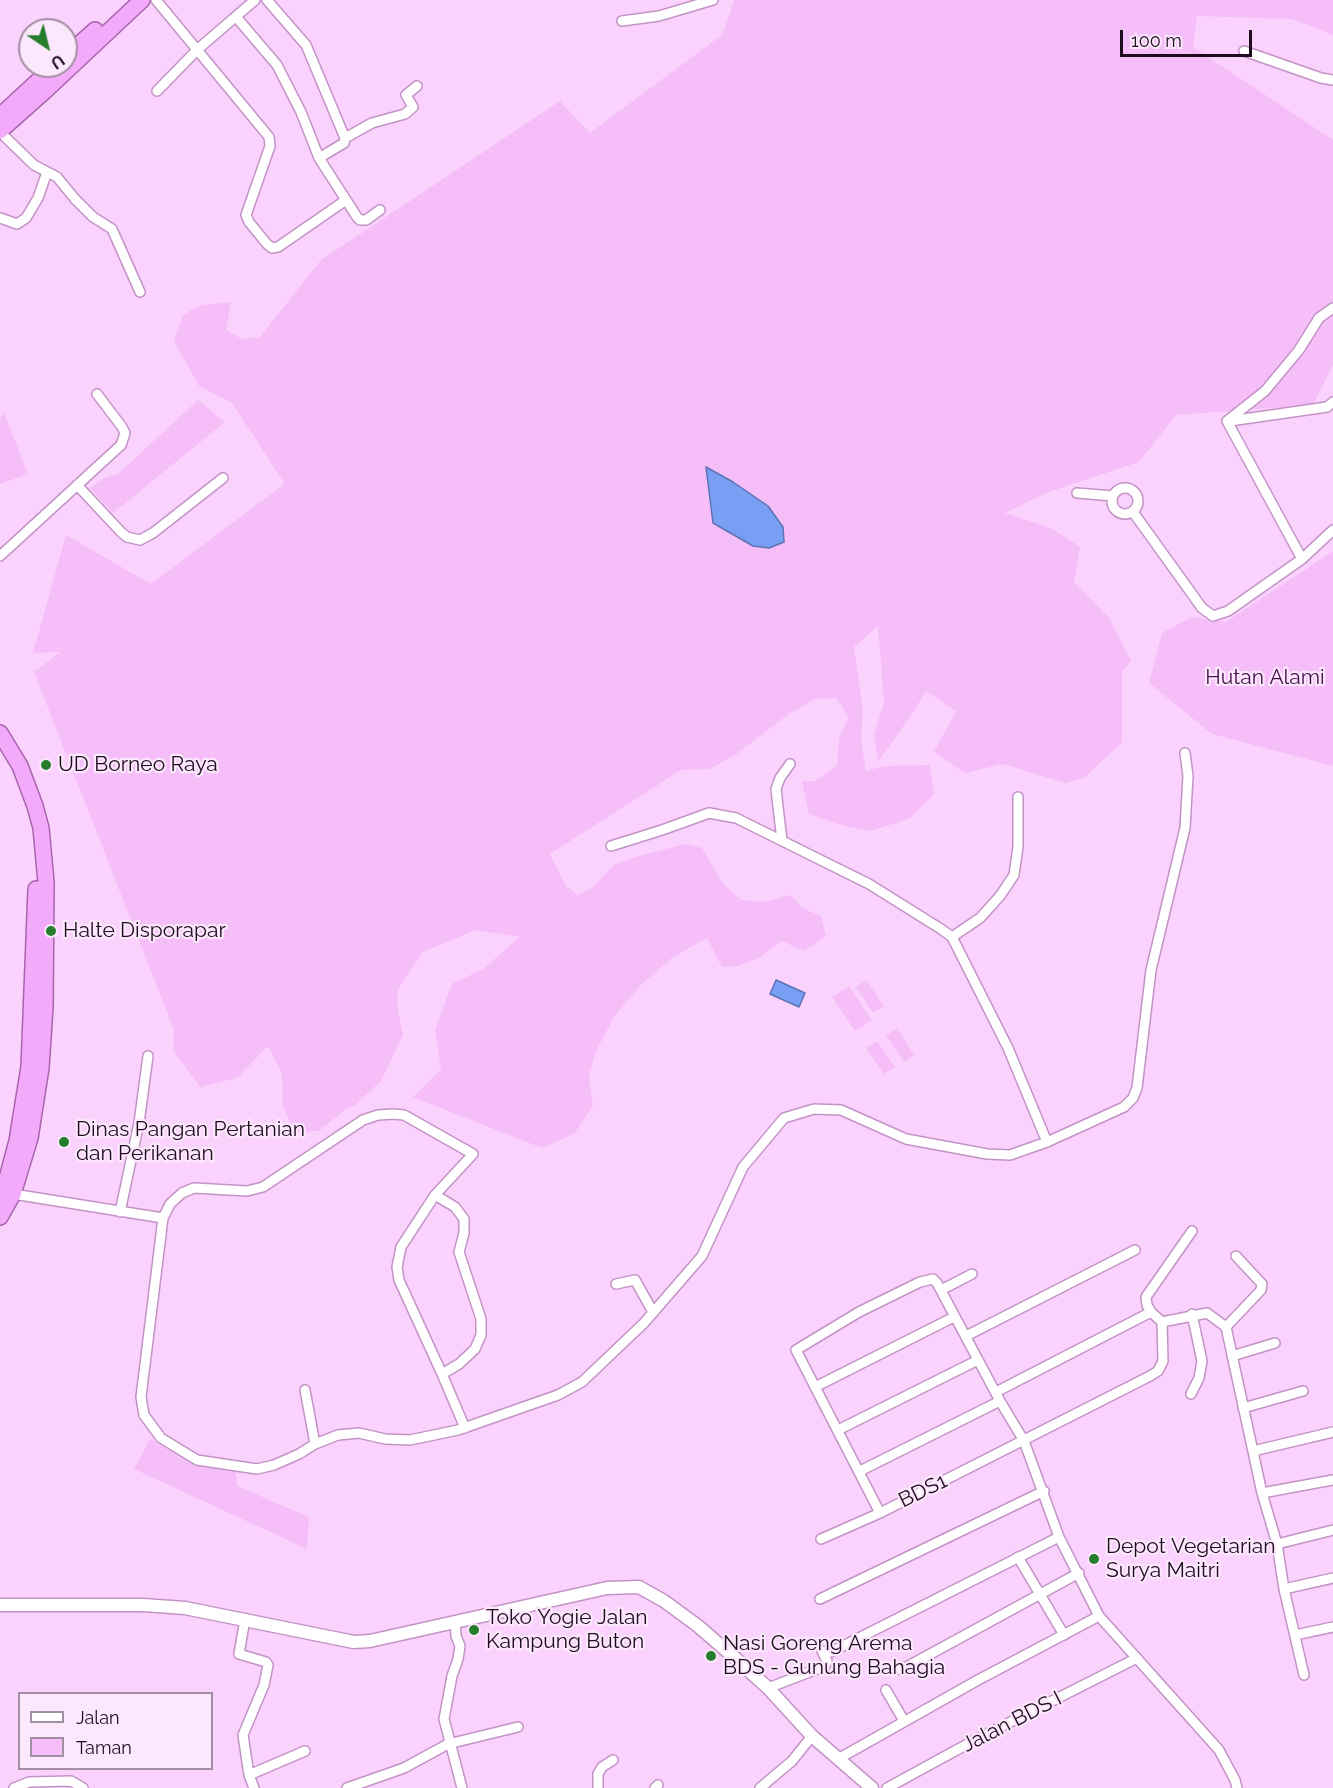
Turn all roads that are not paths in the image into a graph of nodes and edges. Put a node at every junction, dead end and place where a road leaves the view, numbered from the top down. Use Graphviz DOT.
graph roads {
  1 [pos="129,0"];
  2 [pos="142,0"];
  3 [pos="156,0"];
  4 [pos="255,0"];
  5 [pos="267,0"];
  6 [pos="713,0"];
  7 [pos="237,18"];
  8 [pos="622,21"];
  9 [pos="78,45"];
  10 [pos="198,49"];
  11 [pos="1244,51"];
  12 [pos="41,78"];
  13 [pos="1333,80"];
  14 [pos="417,86"];
  15 [pos="157,91"];
  16 [pos="0,116"];
  17 [pos="0,131"];
  18 [pos="345,138"];
  19 [pos="319,158"];
  20 [pos="47,172"];
  21 [pos="346,200"];
  22 [pos="380,210"];
  23 [pos="0,218"];
  24 [pos="140,292"];
  25 [pos="1333,308"];
  26 [pos="97,394"];
  27 [pos="1330,404"];
  28 [pos="1333,417"];
  29 [pos="1227,421"];
  30 [pos="223,478"];
  31 [pos="77,485"];
  32 [pos="1077,493"];
  33 [pos="1113,496"];
  34 [pos="1133,512"];
  35 [pos="1333,531"];
  36 [pos="0,556"];
  37 [pos="1302,559"];
  38 [pos="0,733"];
  39 [pos="0,749"];
  40 [pos="1185,753"];
  41 [pos="790,764"];
  42 [pos="1018,797"];
  43 [pos="782,841"];
  44 [pos="611,846"];
  45 [pos="952,937"];
  46 [pos="148,1056"];
  47 [pos="1047,1142"];
  48 [pos="5,1187"];
  49 [pos="435,1195"];
  50 [pos="120,1212"];
  51 [pos="0,1217"];
  52 [pos="163,1218"];
  53 [pos="1191,1231"];
  54 [pos="1135,1250"];
  55 [pos="1236,1256"];
  56 [pos="972,1274"];
  57 [pos="616,1284"];
  58 [pos="941,1290"];
  59 [pos="653,1312"];
  60 [pos="1151,1312"];
  61 [pos="1192,1314"];
  62 [pos="954,1317"];
  63 [pos="1162,1322"];
  64 [pos="1226,1327"];
  65 [pos="966,1336"];
  66 [pos="1275,1343"];
  67 [pos="1232,1356"];
  68 [pos="978,1360"];
  69 [pos="442,1374"];
  70 [pos="815,1387"];
  71 [pos="305,1390"];
  72 [pos="1303,1391"];
  73 [pos="1191,1394"];
  74 [pos="998,1397"];
  75 [pos="1243,1408"];
  76 [pos="465,1428"];
  77 [pos="838,1430"];
  78 [pos="1333,1432"];
  79 [pos="1024,1441"];
  80 [pos="315,1444"];
  81 [pos="1253,1451"];
  82 [pos="860,1472"];
  83 [pos="1333,1480"];
  84 [pos="1044,1491"];
  85 [pos="1262,1493"];
  86 [pos="880,1513"];
  87 [pos="1333,1530"];
  88 [pos="1059,1537"];
  89 [pos="821,1539"];
  90 [pos="1276,1544"];
  91 [pos="1018,1557"];
  92 [pos="1079,1573"];
  93 [pos="1333,1578"];
  94 [pos="1284,1589"];
  95 [pos="1039,1595"];
  96 [pos="820,1599"];
  97 [pos="0,1605"];
  98 [pos="1099,1616"];
  99 [pos="245,1619"];
  100 [pos="455,1621"];
  101 [pos="1333,1627"];
  102 [pos="1064,1635"];
  103 [pos="1295,1635"];
  104 [pos="1137,1658"];
  105 [pos="901,1670"];
  106 [pos="1304,1675"];
  107 [pos="768,1688"];
  108 [pos="886,1690"];
  109 [pos="904,1721"];
  110 [pos="518,1727"];
  111 [pos="812,1736"];
  112 [pos="449,1744"];
  113 [pos="305,1751"];
  114 [pos="838,1759"];
  115 [pos="613,1760"];
  116 [pos="249,1775"];
  117 [pos="763,1787"];
  118 [pos="14,1788"];
  119 [pos="83,1788"];
  120 [pos="254,1788"];
  121 [pos="347,1788"];
  122 [pos="462,1788"];
  123 [pos="598,1788"];
  124 [pos="872,1788"];
  125 [pos="887,1788"];
  126 [pos="1238,1788"];
  1 -- 9 [label="highway"];
  2 -- 17 [label="highway"];
  3 -- 10 [label="street"];
  4 -- 7 [label="street"];
  5 -- 18 [label="street"];
  6 -- 8 [label="street"];
  7 -- 10 [label="street"];
  7 -- 19 [label="street"];
  10 -- 15 [label="street"];
  10 -- 21 [label="street"];
  11 -- 13 [label="street"];
  12 -- 16 [label="highway"];
  14 -- 18 [label="street"];
  17 -- 20 [label="street"];
  18 -- 19 [label="street"];
  19 -- 21 [label="street"];
  20 -- 23 [label="street"];
  20 -- 24 [label="street"];
  21 -- 22 [label="street"];
  25 -- 29 [label="street"];
  26 -- 31 [label="street"];
  27 -- 28 [label="street"];
  27 -- 29 [label="street"];
  29 -- 37 [label="street"];
  30 -- 31 [label="street"];
  31 -- 36 [label="street"];
  32 -- 33 [label="street"];
  33 -- 34 [label="street"];
  33 -- 34 [label="street"];
  34 -- 37 [label="street"];
  35 -- 37 [label="street"];
  38 -- 48 [label="highway"];
  39 -- 48 [label="highway"];
  40 -- 47 [label="street"];
  41 -- 43 [label="street"];
  42 -- 45 [label="street"];
  43 -- 44 [label="street"];
  43 -- 45 [label="street"];
  45 -- 47 [label="street"];
  46 -- 50 [label="street"];
  47 -- 59 [label="street"];
  48 -- 50 [label="street"];
  48 -- 51 [label="highway"];
  49 -- 52 [label="street"];
  49 -- 69 [label="street"];
  49 -- 69 [label="street"];
  50 -- 52 [label="street"];
  52 -- 80 [label="street"];
  53 -- 60 [label="street"];
  54 -- 65 [label="street"];
  55 -- 64 [label="street"];
  56 -- 58 [label="street"];
  57 -- 59 [label="street"];
  58 -- 62 [label="street"];
  58 -- 70 [label="street"];
  59 -- 76 [label="street"];
  60 -- 63 [label="street"];
  60 -- 74 [label="street"];
  61 -- 63 [label="street"];
  61 -- 64 [label="street"];
  61 -- 73 [label="street"];
  62 -- 65 [label="street"];
  62 -- 70 [label="street"];
  63 -- 79 [label="street, BDS1"];
  64 -- 67 [label="street"];
  65 -- 68 [label="street"];
  66 -- 67 [label="street"];
  67 -- 75 [label="street"];
  68 -- 74 [label="street"];
  68 -- 77 [label="street"];
  69 -- 76 [label="street"];
  70 -- 77 [label="street"];
  71 -- 80 [label="street"];
  72 -- 75 [label="street"];
  74 -- 79 [label="street"];
  74 -- 82 [label="street"];
  75 -- 81 [label="street"];
  76 -- 80 [label="street"];
  77 -- 82 [label="street"];
  78 -- 81 [label="street"];
  79 -- 84 [label="street"];
  79 -- 86 [label="street, BDS1"];
  81 -- 85 [label="street"];
  82 -- 86 [label="street"];
  83 -- 85 [label="street"];
  84 -- 88 [label="street"];
  84 -- 96 [label="street"];
  85 -- 90 [label="street"];
  86 -- 89 [label="street, BDS1"];
  87 -- 90 [label="street"];
  88 -- 91 [label="street"];
  88 -- 92 [label="street"];
  90 -- 94 [label="street"];
  91 -- 95 [label="street"];
  91 -- 107 [label="street"];
  92 -- 95 [label="street"];
  92 -- 98 [label="street"];
  93 -- 94 [label="street"];
  94 -- 103 [label="street"];
  95 -- 102 [label="street"];
  95 -- 105 [label="street"];
  97 -- 99 [label="street"];
  98 -- 102 [label="street"];
  98 -- 104 [label="street"];
  99 -- 100 [label="street"];
  99 -- 116 [label="street"];
  100 -- 107 [label="street"];
  100 -- 112 [label="street"];
  101 -- 103 [label="street"];
  102 -- 109 [label="street"];
  103 -- 106 [label="street"];
  104 -- 125 [label="street, Jalan BDS I"];
  104 -- 126 [label="street"];
  107 -- 111 [label="street"];
  108 -- 109 [label="street"];
  109 -- 114 [label="street"];
  110 -- 112 [label="street"];
  111 -- 114 [label="street"];
  111 -- 117 [label="street"];
  112 -- 121 [label="street"];
  112 -- 122 [label="street"];
  113 -- 116 [label="street"];
  114 -- 124 [label="street"];
  115 -- 123 [label="street"];
  116 -- 120 [label="street"];
  118 -- 119 [label="street"];
}
